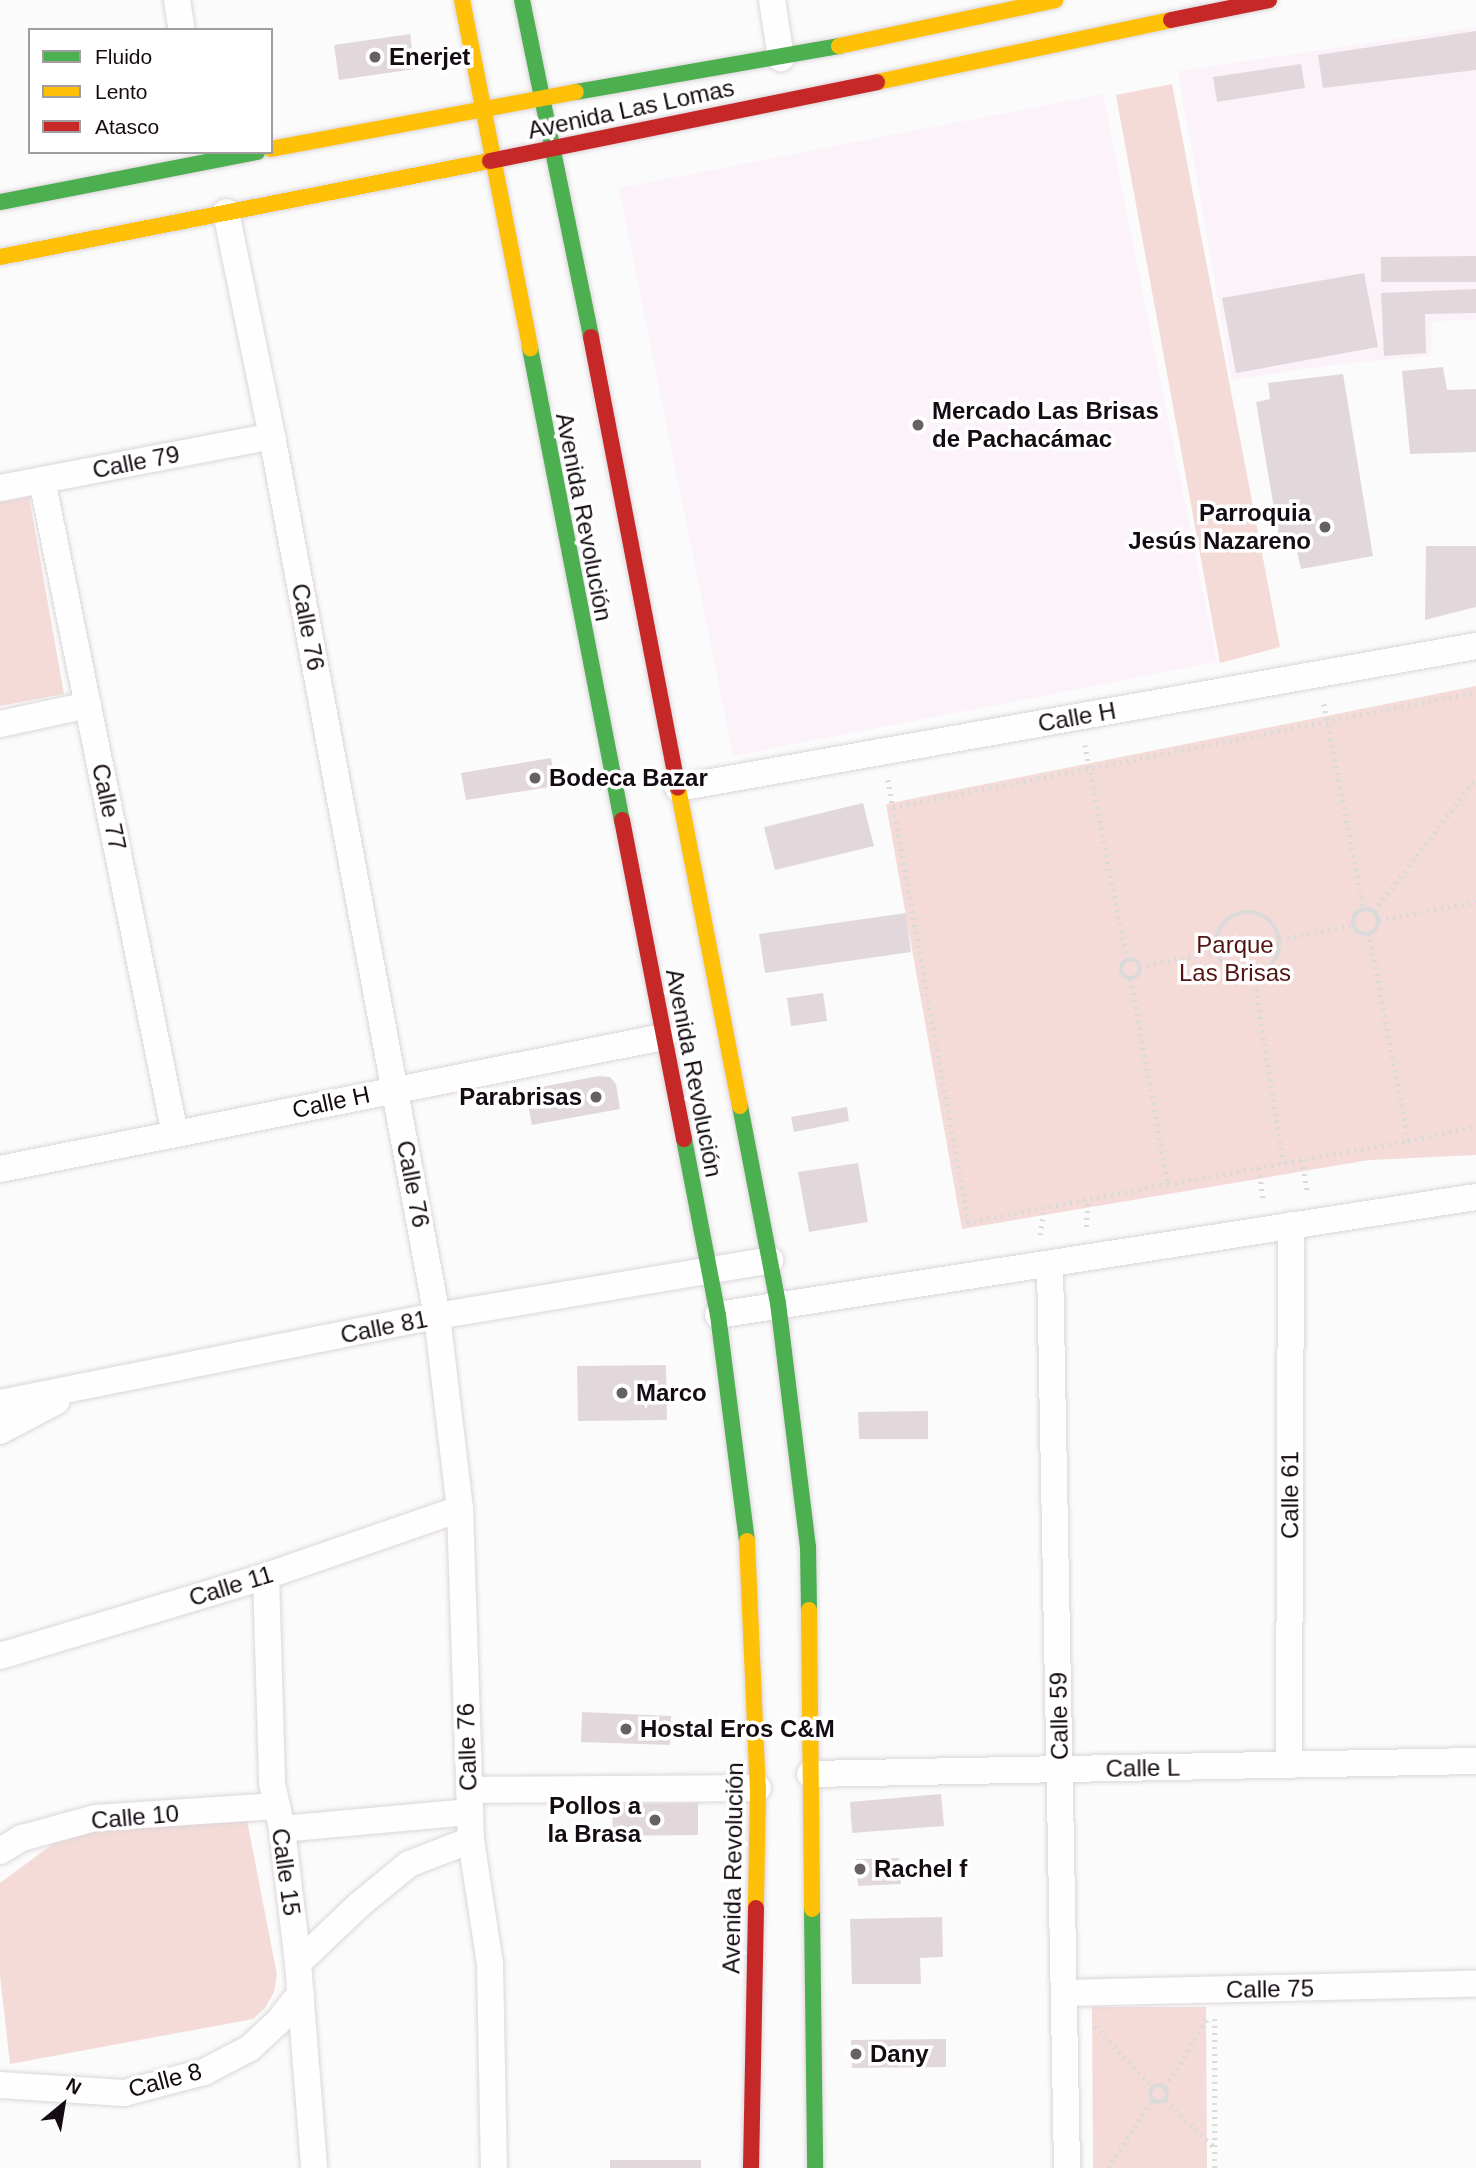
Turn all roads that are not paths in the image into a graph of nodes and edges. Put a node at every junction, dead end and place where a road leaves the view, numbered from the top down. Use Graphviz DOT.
graph roads {
  1 [pos="177,0"];
  2 [pos="462,0"];
  3 [pos="522,0"];
  4 [pos="772,0"];
  5 [pos="1055,0"];
  6 [pos="1269,0"];
  7 [pos="182,28"];
  8 [pos="781,58"];
  9 [pos="541,99"];
  10 [pos="482,107"];
  11 [pos="273,149"];
  12 [pos="554,149"];
  13 [pos="236,154"];
  14 [pos="205,157"];
  15 [pos="491,160"];
  16 [pos="0,202"];
  17 [pos="226,212"];
  18 [pos="0,257"];
  19 [pos="272,436"];
  20 [pos="42,480"];
  21 [pos="0,488"];
  22 [pos="1476,646"];
  23 [pos="88,705"];
  24 [pos="0,724"];
  25 [pos="678,788"];
  26 [pos="663,1037"];
  27 [pos="395,1088"];
  28 [pos="176,1134"];
  29 [pos="0,1169"];
  30 [pos="1476,1197"];
  31 [pos="1290,1225"];
  32 [pos="770,1260"];
  33 [pos="1050,1265"];
  34 [pos="709,1271"];
  35 [pos="778,1303"];
  36 [pos="718,1315"];
  37 [pos="437,1316"];
  38 [pos="83,1388"];
  39 [pos="0,1403"];
  40 [pos="0,1431"];
  41 [pos="460,1508"];
  42 [pos="266,1576"];
  43 [pos="0,1656"];
  44 [pos="1476,1761"];
  45 [pos="1289,1765"];
  46 [pos="1060,1769"];
  47 [pos="810,1774"];
  48 [pos="758,1788"];
  49 [pos="469,1801"];
  50 [pos="279,1817"];
  51 [pos="471,1840"];
  52 [pos="0,1851"];
  53 [pos="298,1963"];
  54 [pos="1476,1984"];
  55 [pos="301,1993"];
  56 [pos="1064,1993"];
  57 [pos="0,2085"];
  58 [pos="314,2168"];
  59 [pos="494,2168"];
  60 [pos="751,2168"];
  61 [pos="815,2168"];
  62 [pos="1067,2168"];
  1 -- 7 [label="street"];
  2 -- 10 [label="street, Avenida Revolución"];
  3 -- 9 [label="street, Avenida Revolución"];
  4 -- 8 [label="street"];
  5 -- 8 [label="street, Avenida Las Lomas"];
  6 -- 12 [label="street, Avenida Las Lomas"];
  8 -- 9 [label="street, Avenida Las Lomas"];
  9 -- 10 [label="street, Avenida Las Lomas"];
  9 -- 12 [label="street, Avenida Revolución"];
  10 -- 11 [label="street, Avenida Las Lomas"];
  10 -- 15 [label="street, Avenida Revolución"];
  12 -- 15 [label="street, Avenida Las Lomas"];
  12 -- 25 [label="street, Avenida Revolución"];
  13 -- 14 [label="street"];
  14 -- 16 [label="street"];
  15 -- 17 [label="street, Avenida Las Lomas"];
  15 -- 26 [label="street, Avenida Revolución"];
  17 -- 18 [label="street, Avenida Las Lomas"];
  17 -- 19 [label="street, Calle 76"];
  19 -- 20 [label="street, Calle 79"];
  19 -- 27 [label="street, Calle 76"];
  20 -- 21 [label="street, Calle 79"];
  20 -- 23 [label="street, Calle 77"];
  22 -- 25 [label="street, Calle H"];
  23 -- 24 [label="street"];
  23 -- 28 [label="street, Calle 77"];
  25 -- 32 [label="street, Avenida Revolución"];
  26 -- 27 [label="street, Calle H"];
  26 -- 34 [label="street, Avenida Revolución"];
  27 -- 28 [label="street, Calle H"];
  27 -- 37 [label="street, Calle 76"];
  28 -- 29 [label="street, Calle H"];
  30 -- 31 [label="street"];
  31 -- 33 [label="street"];
  31 -- 45 [label="street, Calle 61"];
  32 -- 34 [label="street, Calle 81"];
  32 -- 35 [label="street, Avenida Revolución"];
  33 -- 35 [label="street"];
  33 -- 46 [label="street, Calle 59"];
  34 -- 36 [label="street, Avenida Revolución"];
  34 -- 37 [label="street, Calle 81"];
  35 -- 36 [label="street"];
  35 -- 47 [label="street, Avenida Revolución"];
  36 -- 48 [label="street, Avenida Revolución"];
  37 -- 38 [label="street, Calle 81"];
  37 -- 41 [label="street, Calle 76"];
  38 -- 39 [label="street, Calle 81"];
  38 -- 40 [label="street"];
  41 -- 42 [label="street, Calle 11"];
  41 -- 49 [label="street, Calle 76"];
  42 -- 43 [label="street, Calle 11"];
  42 -- 50 [label="street, Calle 15"];
  44 -- 45 [label="street, Calle L"];
  45 -- 46 [label="street, Calle L"];
  46 -- 47 [label="street, Calle L"];
  46 -- 56 [label="street, Calle 59"];
  47 -- 61 [label="street, Avenida Revolución"];
  48 -- 49 [label="street, Calle 10"];
  48 -- 60 [label="street, Avenida Revolución"];
  49 -- 50 [label="street, Calle 10"];
  49 -- 51 [label="street, Calle 76"];
  50 -- 52 [label="street, Calle 10"];
  50 -- 53 [label="street, Calle 15"];
  51 -- 53 [label="street"];
  51 -- 59 [label="street, Calle 76"];
  53 -- 55 [label="street, Calle 15"];
  54 -- 56 [label="street, Calle 75"];
  55 -- 57 [label="street, Calle 8"];
  55 -- 58 [label="street, Calle 15"];
  56 -- 62 [label="street, Calle 59"];
}
